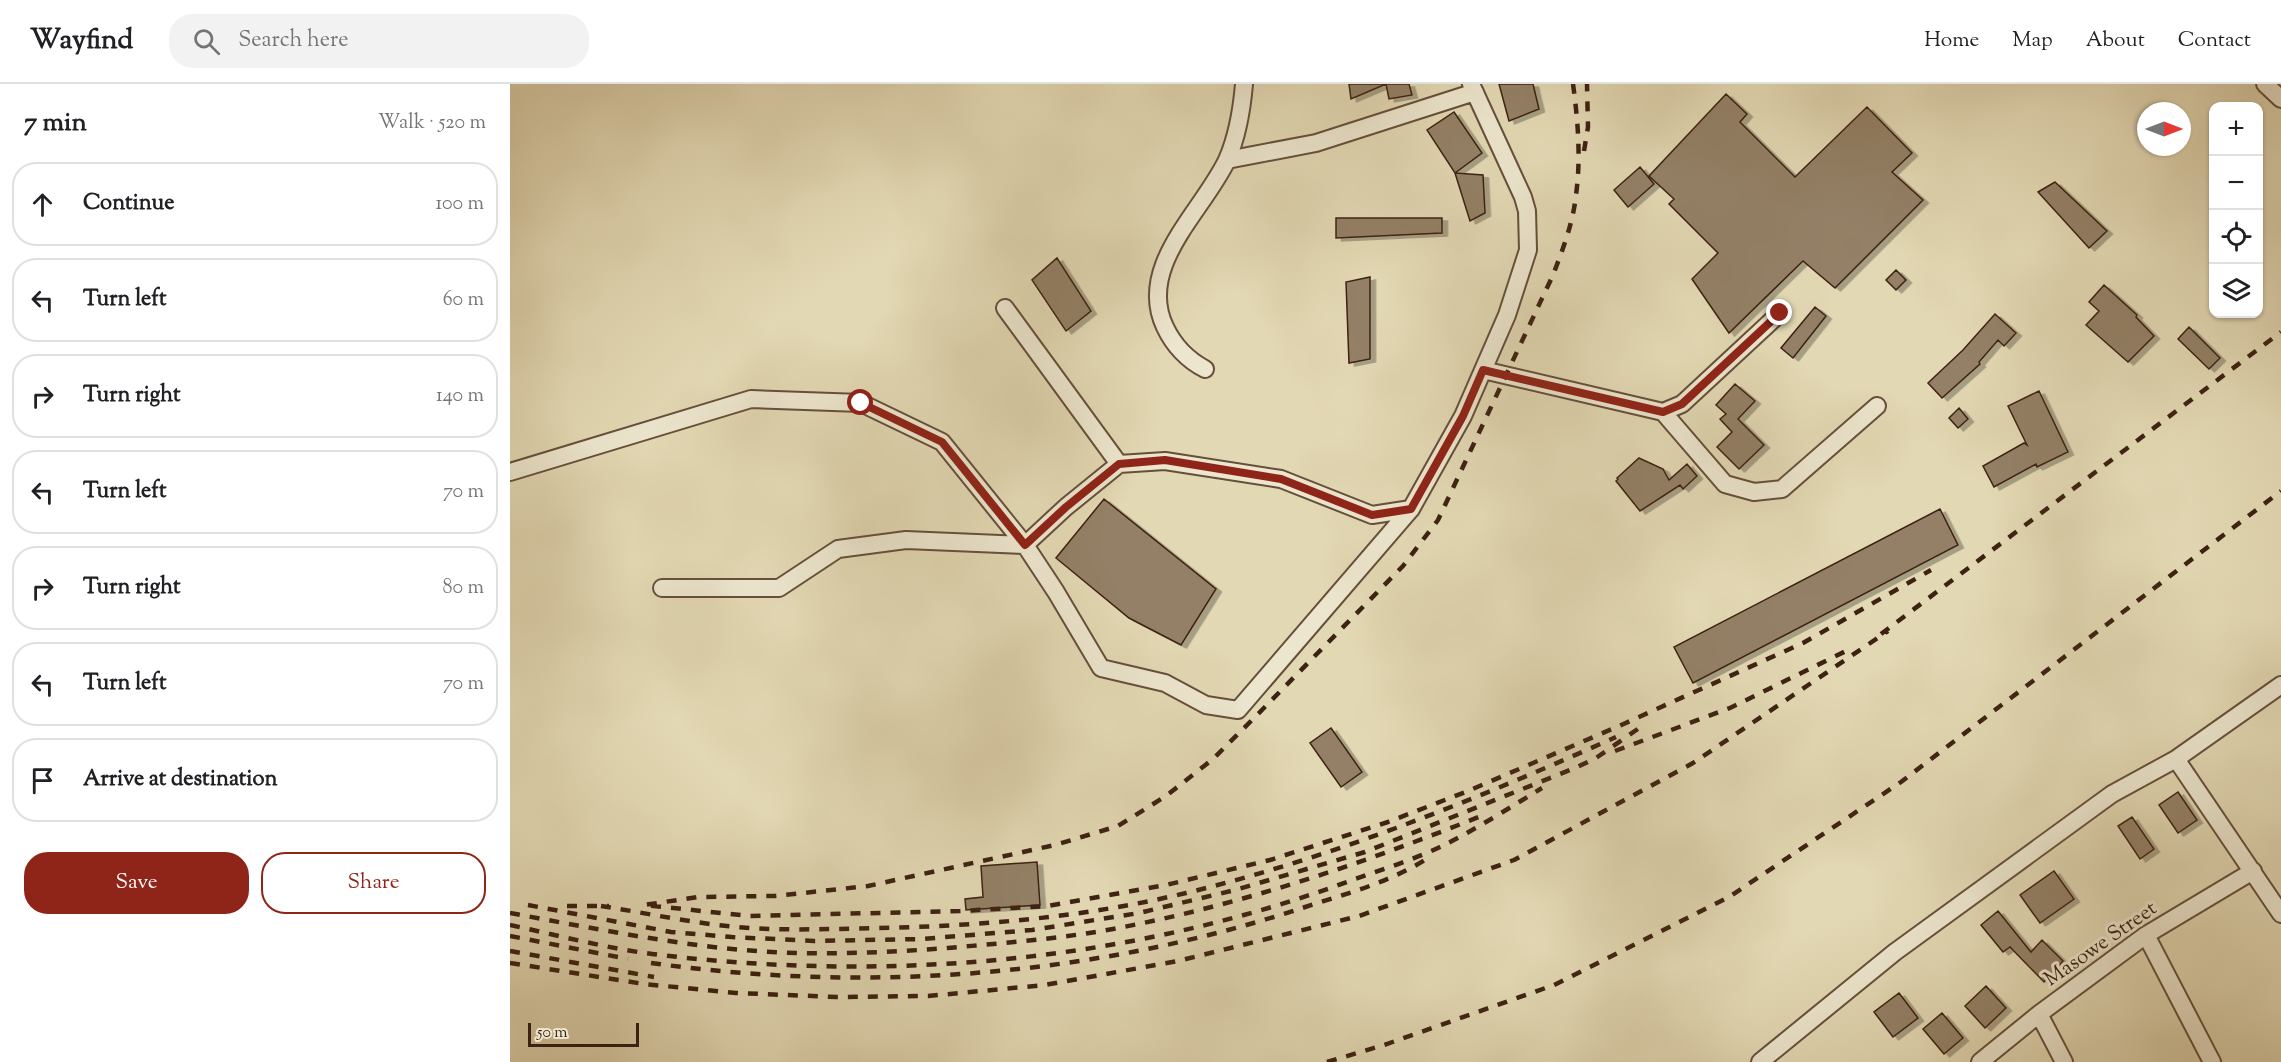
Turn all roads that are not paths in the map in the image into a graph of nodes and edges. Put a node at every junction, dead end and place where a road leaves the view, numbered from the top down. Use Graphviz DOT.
graph roads {
  1 [pos="1244,84"];
  2 [pos="2265,84"];
  3 [pos="1473,88"];
  4 [pos="2281,99"];
  5 [pos="1227,160"];
  6 [pos="1005,308"];
  7 [pos="1780,313"];
  8 [pos="1205,369"];
  9 [pos="1483,370"];
  10 [pos="1877,406"];
  11 [pos="1663,412"];
  12 [pos="1119,464"];
  13 [pos="510,472"];
  14 [pos="1411,509"];
  15 [pos="1025,545"];
  16 [pos="662,588"];
  17 [pos="2281,686"];
  18 [pos="2176,759"];
  19 [pos="2253,871"];
  20 [pos="2281,914"];
  21 [pos="2146,935"];
  22 [pos="2039,1014"];
  23 [pos="1760,1062"];
  24 [pos="1980,1062"];
  25 [pos="2064,1062"];
  26 [pos="2212,1062"];
  1 -- 5 [label="street"];
  2 -- 4 [label="street"];
  3 -- 5 [label="street"];
  3 -- 9 [label="street"];
  5 -- 8 [label="street"];
  6 -- 12 [label="street"];
  7 -- 11 [label="street"];
  9 -- 11 [label="street"];
  9 -- 14 [label="street"];
  10 -- 11 [label="street"];
  12 -- 14 [label="street"];
  12 -- 15 [label="street"];
  13 -- 15 [label="street"];
  14 -- 15 [label="street"];
  15 -- 16 [label="street"];
  17 -- 18 [label="street"];
  18 -- 19 [label="street"];
  18 -- 23 [label="street"];
  19 -- 20 [label="street"];
  19 -- 21 [label="street, Masowe Street"];
  21 -- 22 [label="street, Masowe Street"];
  21 -- 26 [label="street"];
  22 -- 24 [label="street, Masowe Street"];
  22 -- 25 [label="street"];
}
